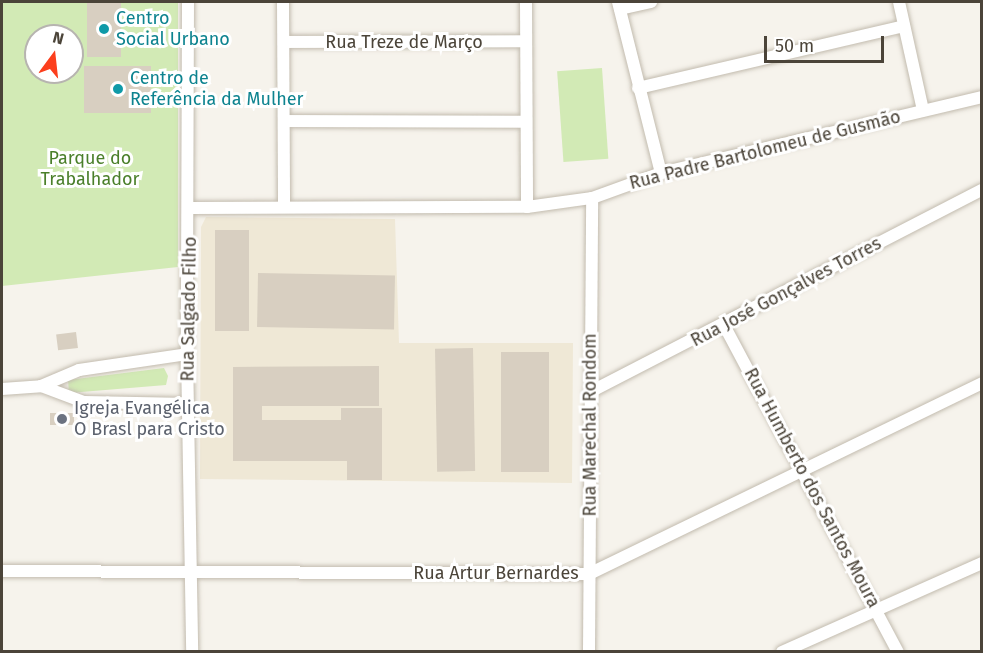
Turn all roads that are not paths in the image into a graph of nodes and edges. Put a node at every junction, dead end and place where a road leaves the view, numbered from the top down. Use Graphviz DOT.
graph roads {
  1 [pos="188,2"];
  2 [pos="283,2"];
  3 [pos="526,2"];
  4 [pos="651,2"];
  5 [pos="898,2"];
  6 [pos="619,5"];
  7 [pos="904,26"];
  8 [pos="524,41"];
  9 [pos="284,42"];
  10 [pos="638,88"];
  11 [pos="981,97"];
  12 [pos="923,111"];
  13 [pos="284,122"];
  14 [pos="524,122"];
  15 [pos="661,173"];
  16 [pos="981,189"];
  17 [pos="592,198"];
  18 [pos="284,207"];
  19 [pos="527,207"];
  20 [pos="190,208"];
  21 [pos="724,325"];
  22 [pos="187,354"];
  23 [pos="981,383"];
  24 [pos="41,386"];
  25 [pos="2,389"];
  26 [pos="590,392"];
  27 [pos="188,404"];
  28 [pos="805,472"];
  29 [pos="981,563"];
  30 [pos="2,571"];
  31 [pos="192,572"];
  32 [pos="589,574"];
  33 [pos="876,607"];
  34 [pos="192,651"];
  35 [pos="589,651"];
  36 [pos="782,651"];
  37 [pos="898,651"];
  1 -- 20 [label="street, Rua Salgado Filho"];
  2 -- 9 [label="street"];
  3 -- 8 [label="street"];
  4 -- 6 [label="street"];
  5 -- 7 [label="street"];
  6 -- 10 [label="street"];
  7 -- 10 [label="street"];
  7 -- 12 [label="street"];
  8 -- 9 [label="street, Rua Treze de Março"];
  8 -- 14 [label="street"];
  9 -- 13 [label="street"];
  10 -- 15 [label="street"];
  11 -- 12 [label="street, Rua Padre Bartolomeu de Gusmão"];
  12 -- 15 [label="street, Rua Padre Bartolomeu de Gusmão"];
  13 -- 14 [label="street"];
  13 -- 18 [label="street"];
  14 -- 19 [label="street"];
  15 -- 17 [label="street, Rua Padre Bartolomeu de Gusmão"];
  16 -- 21 [label="street, Rua José Gonçalves Torres"];
  17 -- 19 [label="street, Rua Padre Bartolomeu de Gusmão"];
  17 -- 26 [label="street, Rua Marechal Rondom"];
  18 -- 19 [label="street, Rua Padre Bartolomeu de Gusmão"];
  18 -- 20 [label="street, Rua Padre Bartolomeu de Gusmão"];
  20 -- 22 [label="street, Rua Salgado Filho"];
  21 -- 26 [label="street, Rua José Gonçalves Torres"];
  21 -- 28 [label="street, Rua Humberto dos Santos Moura"];
  22 -- 24 [label="street"];
  22 -- 27 [label="street, Rua Salgado Filho"];
  23 -- 28 [label="street, Rua Artur Bernardes"];
  24 -- 25 [label="street"];
  24 -- 27 [label="street"];
  26 -- 32 [label="street, Rua Marechal Rondom"];
  27 -- 31 [label="street, Rua Salgado Filho"];
  28 -- 32 [label="street, Rua Artur Bernardes"];
  28 -- 33 [label="street, Rua Humberto dos Santos Moura"];
  29 -- 33 [label="street"];
  30 -- 31 [label="street, Rua Artur Bernardes"];
  31 -- 32 [label="street, Rua Artur Bernardes"];
  31 -- 34 [label="street, Rua Salgado Filho"];
  32 -- 35 [label="street, Rua Marechal Rondom"];
  33 -- 36 [label="street"];
  33 -- 37 [label="street, Rua Humberto dos Santos Moura"];
}
